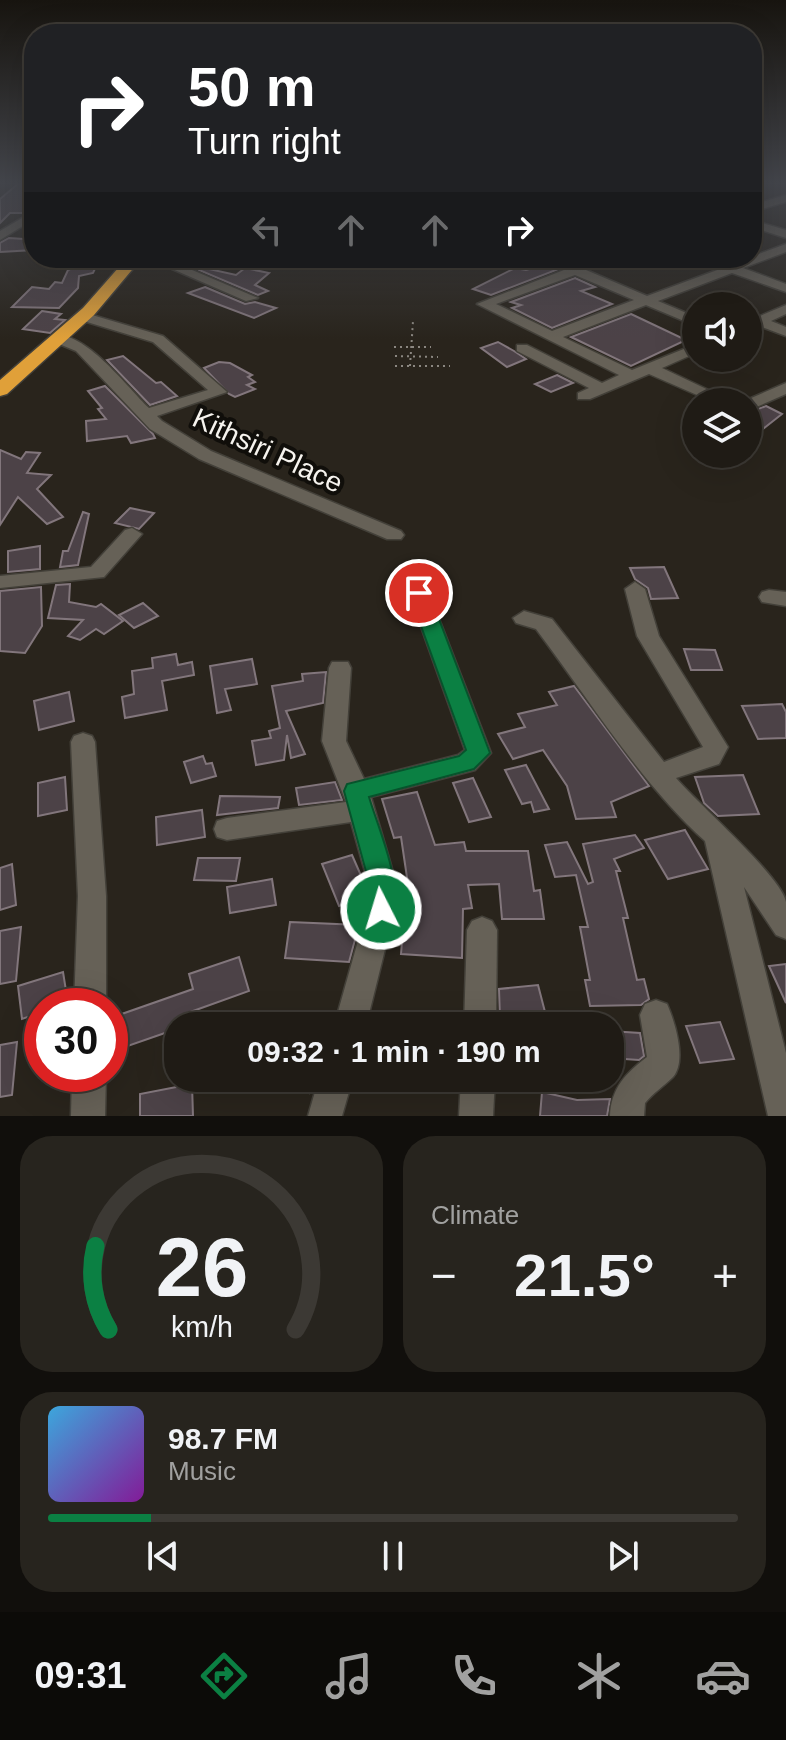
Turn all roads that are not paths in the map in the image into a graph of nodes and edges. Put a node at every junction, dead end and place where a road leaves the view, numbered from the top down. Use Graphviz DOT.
graph roads {
  1 [pos="786,248"];
  2 [pos="762,257"];
  3 [pos="115,268"];
  4 [pos="128,268"];
  5 [pos="178,268"];
  6 [pos="570,268"];
  7 [pos="580,268"];
  8 [pos="731,268"];
  9 [pos="575,270"];
  10 [pos="786,288"];
  11 [pos="251,298"];
  12 [pos="647,302"];
  13 [pos="786,309"];
  14 [pos="82,316"];
  15 [pos="682,316"];
  16 [pos="762,320"];
  17 [pos="762,326"];
  18 [pos="786,332"];
  19 [pos="550,337"];
  20 [pos="57,338"];
  21 [pos="522,348"];
  22 [pos="682,355"];
  23 [pos="651,369"];
  24 [pos="632,376"];
  25 [pos="0,381"];
  26 [pos="694,388"];
  27 [pos="786,388"];
  28 [pos="602,389"];
  29 [pos="0,390"];
  30 [pos="584,396"];
  31 [pos="762,399"];
  32 [pos="148,414"];
  33 [pos="132,534"];
  34 [pos="394,535"];
  35 [pos="0,582"];
  36 [pos="635,589"];
  37 [pos="419,593"];
  38 [pos="524,618"];
  39 [pos="340,668"];
  40 [pos="83,742"];
  41 [pos="657,774"];
  42 [pos="358,801"];
  43 [pos="227,829"];
  44 [pos="717,836"];
  45 [pos="786,926"];
  46 [pos="482,930"];
  47 [pos="90,988"];
  48 [pos="354,1012"];
  49 [pos="480,1012"];
  50 [pos="656,1015"];
  51 [pos="89,1092"];
  52 [pos="332,1092"];
  53 [pos="477,1092"];
  54 [pos="88,1116"];
  55 [pos="325,1116"];
  56 [pos="476,1116"];
  57 [pos="627,1116"];
  58 [pos="785,1116"];
  1 -- 2 [label="street"];
  3 -- 25 [label="highway"];
  4 -- 14 [label="highway"];
  5 -- 11 [label="street"];
  6 -- 9 [label="street"];
  7 -- 9 [label="street"];
  8 -- 10 [label="street"];
  8 -- 12 [label="street"];
  9 -- 12 [label="street"];
  9 -- 19 [label="street"];
  12 -- 15 [label="street"];
  12 -- 19 [label="street"];
  13 -- 16 [label="street"];
  14 -- 20 [label="highway"];
  14 -- 32 [label="street"];
  17 -- 18 [label="street"];
  19 -- 24 [label="street"];
  20 -- 29 [label="highway"];
  20 -- 32 [label="street, Kithsiri Place"];
  21 -- 28 [label="street"];
  22 -- 23 [label="street"];
  23 -- 24 [label="street"];
  23 -- 26 [label="street"];
  24 -- 28 [label="street"];
  27 -- 31 [label="street"];
  28 -- 30 [label="street"];
  32 -- 34 [label="street, Kithsiri Place"];
  33 -- 35 [label="street"];
  36 -- 41 [label="street"];
  37 -- 42 [label="street"];
  38 -- 41 [label="street"];
  39 -- 42 [label="street"];
  40 -- 47 [label="street"];
  41 -- 44 [label="street"];
  42 -- 43 [label="street"];
  42 -- 48 [label="street"];
  44 -- 45 [label="street"];
  44 -- 58 [label="street"];
  46 -- 49 [label="street"];
  50 -- 57 [label="street"];
  51 -- 54 [label="street"];
  52 -- 55 [label="street"];
  53 -- 56 [label="street"];
}
